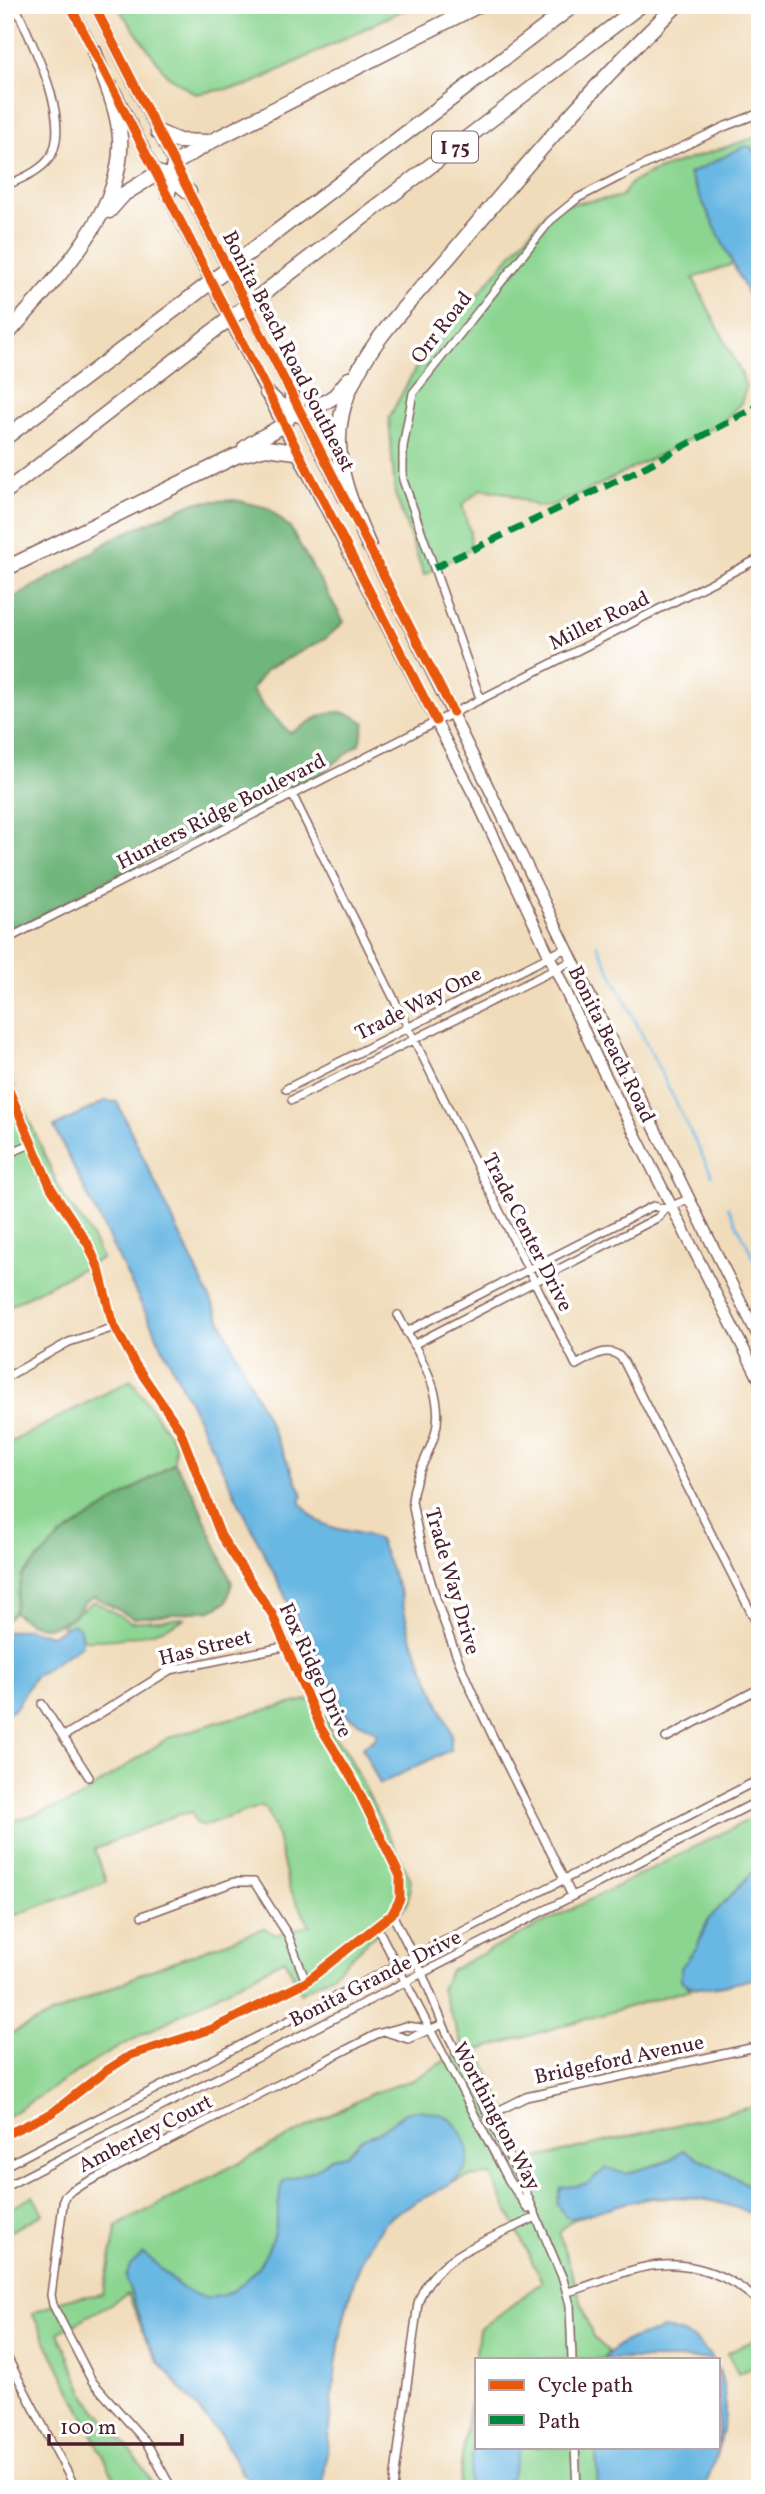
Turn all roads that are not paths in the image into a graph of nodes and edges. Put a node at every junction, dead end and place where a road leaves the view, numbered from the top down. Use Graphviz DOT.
graph roads {
  1 [pos="15,5"];
  2 [pos="69,5"];
  3 [pos="94,5"];
  4 [pos="479,5"];
  5 [pos="574,5"];
  6 [pos="641,5"];
  7 [pos="677,5"];
  8 [pos="94,51"];
  9 [pos="760,113"];
  10 [pos="158,132"];
  11 [pos="212,141"];
  12 [pos="168,171"];
  13 [pos="5,186"];
  14 [pos="189,192"];
  15 [pos="168,193"];
  16 [pos="89,234"];
  17 [pos="384,334"];
  18 [pos="5,337"];
  19 [pos="267,393"];
  20 [pos="292,395"];
  21 [pos="297,414"];
  22 [pos="283,426"];
  23 [pos="5,438"];
  24 [pos="296,452"];
  25 [pos="236,456"];
  26 [pos="5,492"];
  27 [pos="369,546"];
  28 [pos="760,558"];
  29 [pos="5,569"];
  30 [pos="480,698"];
  31 [pos="453,712"];
  32 [pos="436,721"];
  33 [pos="292,794"];
  34 [pos="5,940"];
  35 [pos="566,948"];
  36 [pos="549,957"];
  37 [pos="572,961"];
  38 [pos="555,970"];
  39 [pos="410,1027"];
  40 [pos="415,1039"];
  41 [pos="5,1081"];
  42 [pos="286,1089"];
  43 [pos="292,1100"];
  44 [pos="33,1143"];
  45 [pos="5,1155"];
  46 [pos="688,1199"];
  47 [pos="668,1208"];
  48 [pos="527,1270"];
  49 [pos="533,1282"];
  50 [pos="398,1315"];
  51 [pos="116,1327"];
  52 [pos="406,1332"];
  53 [pos="760,1340"];
  54 [pos="413,1345"];
  55 [pos="5,1378"];
  56 [pos="760,1381"];
  57 [pos="760,1630"];
  58 [pos="288,1646"];
  59 [pos="760,1688"];
  60 [pos="42,1704"];
  61 [pos="64,1736"];
  62 [pos="666,1738"];
  63 [pos="89,1777"];
  64 [pos="760,1779"];
  65 [pos="760,1800"];
  66 [pos="564,1880"];
  67 [pos="572,1896"];
  68 [pos="392,1914"];
  69 [pos="142,1916"];
  70 [pos="377,1927"];
  71 [pos="414,1956"];
  72 [pos="397,1965"];
  73 [pos="422,1973"];
  74 [pos="306,1982"];
  75 [pos="406,1982"];
  76 [pos="443,2024"];
  77 [pos="430,2029"];
  78 [pos="388,2032"];
  79 [pos="760,2046"];
  80 [pos="488,2116"];
  81 [pos="5,2135"];
  82 [pos="5,2166"];
  83 [pos="5,2187"];
  84 [pos="534,2218"];
  85 [pos="567,2292"];
  86 [pos="760,2303"];
  87 [pos="5,2353"];
  88 [pos="572,2358"];
  89 [pos="575,2448"];
  90 [pos="76,2489"];
  91 [pos="172,2489"];
  92 [pos="393,2489"];
  93 [pos="577,2489"];
  1 -- 13 [label="street"];
  2 -- 8 [label="street"];
  3 -- 10 [label="street"];
  4 -- 11 [label="highway"];
  5 -- 23 [label="highway, I 75, bridge"];
  6 -- 26 [label="highway, I 75, bridge"];
  7 -- 17 [label="highway"];
  8 -- 12 [label="street"];
  8 -- 16 [label="highway"];
  9 -- 30 [label="street, Orr Road"];
  10 -- 11 [label="highway"];
  10 -- 12 [label="street"];
  11 -- 12 [label="highway"];
  12 -- 14 [label="highway"];
  12 -- 15 [label="highway"];
  12 -- 16 [label="highway"];
  14 -- 20 [label="street, Bonita Beach Road Southeast"];
  15 -- 19 [label="street, Bonita Beach Road Southeast"];
  16 -- 18 [label="highway"];
  17 -- 21 [label="highway"];
  17 -- 27 [label="highway"];
  19 -- 21 [label="highway"];
  19 -- 22 [label="street, Bonita Beach Road Southeast"];
  20 -- 21 [label="highway"];
  21 -- 22 [label="highway"];
  21 -- 27 [label="street, Bonita Beach Road Southeast"];
  22 -- 24 [label="street, Bonita Beach Road Southeast"];
  22 -- 25 [label="highway"];
  24 -- 25 [label="highway"];
  24 -- 32 [label="street, Bonita Beach Road Southeast"];
  25 -- 29 [label="highway"];
  27 -- 31 [label="street, Bonita Beach Road Southeast"];
  28 -- 30 [label="street, Miller Road"];
  30 -- 31 [label="street, Miller Road"];
  31 -- 32 [label="street, Hunters Ridge Boulevard"];
  31 -- 35 [label="street, Bonita Beach Road"];
  32 -- 33 [label="street, Hunters Ridge Boulevard"];
  32 -- 36 [label="street, Bonita Beach Road"];
  33 -- 34 [label="street, Hunters Ridge Boulevard"];
  33 -- 39 [label="street, Trade Center Drive"];
  35 -- 36 [label="street, Trade Way One"];
  35 -- 37 [label="street, Bonita Beach Road"];
  36 -- 38 [label="street, Bonita Beach Road"];
  36 -- 39 [label="street, Trade Way One"];
  37 -- 38 [label="street, Trade Way One"];
  37 -- 46 [label="street, Bonita Beach Road"];
  38 -- 40 [label="street, Trade Way One"];
  38 -- 47 [label="street, Bonita Beach Road"];
  39 -- 40 [label="street, Trade Center Drive"];
  39 -- 42 [label="street, Trade Way One"];
  40 -- 43 [label="street, Trade Way One"];
  40 -- 48 [label="street, Trade Center Drive"];
  41 -- 44 [label="street, Fox Ridge Drive"];
  44 -- 45 [label="street"];
  44 -- 51 [label="street, Fox Ridge Drive"];
  46 -- 47 [label="street"];
  46 -- 53 [label="street, Bonita Beach Road"];
  47 -- 48 [label="street"];
  47 -- 49 [label="street"];
  47 -- 56 [label="street, Bonita Beach Road"];
  48 -- 49 [label="street, Trade Center Drive"];
  48 -- 52 [label="street"];
  49 -- 54 [label="street"];
  49 -- 57 [label="street, Trade Center Drive"];
  50 -- 52 [label="street, Trade Way Drive"];
  51 -- 55 [label="street"];
  51 -- 58 [label="street, Fox Ridge Drive"];
  52 -- 54 [label="street, Trade Way Drive"];
  54 -- 66 [label="street, Trade Way Drive"];
  58 -- 61 [label="street, Has Street"];
  58 -- 68 [label="street, Fox Ridge Drive"];
  59 -- 62 [label="street"];
  60 -- 61 [label="street"];
  61 -- 63 [label="street"];
  64 -- 66 [label="street, Bonita Grande Drive"];
  65 -- 67 [label="street, Bonita Grande Drive"];
  66 -- 67 [label="street, Trade Way Drive"];
  66 -- 71 [label="street, Bonita Grande Drive"];
  67 -- 73 [label="street, Bonita Grande Drive"];
  68 -- 70 [label="street"];
  68 -- 71 [label="street, Worthington Way"];
  69 -- 74 [label="street"];
  70 -- 72 [label="street, Worthington Way"];
  70 -- 74 [label="street"];
  71 -- 72 [label="street, Bonita Grande Drive"];
  71 -- 73 [label="street, Worthington Way"];
  72 -- 75 [label="street, Worthington Way"];
  72 -- 82 [label="street, Bonita Grande Drive"];
  73 -- 75 [label="street, Bonita Grande Drive"];
  73 -- 76 [label="street, Worthington Way"];
  74 -- 81 [label="street"];
  75 -- 77 [label="street, Worthington Way"];
  75 -- 83 [label="street, Bonita Grande Drive"];
  76 -- 77 [label="street, Worthington Way"];
  76 -- 80 [label="street, Worthington Way"];
  77 -- 78 [label="street, Amberley Court"];
  77 -- 78 [label="street, Amberley Court"];
  77 -- 84 [label="street, Worthington Way"];
  78 -- 91 [label="street, Amberley Court"];
  79 -- 80 [label="street, Bridgeford Avenue"];
  80 -- 84 [label="street, Worthington Way"];
  84 -- 85 [label="street, Worthington Way"];
  84 -- 92 [label="street"];
  85 -- 86 [label="street"];
  85 -- 88 [label="street, Worthington Way"];
  87 -- 90 [label="street"];
  89 -- 93 [label="street"];
}
